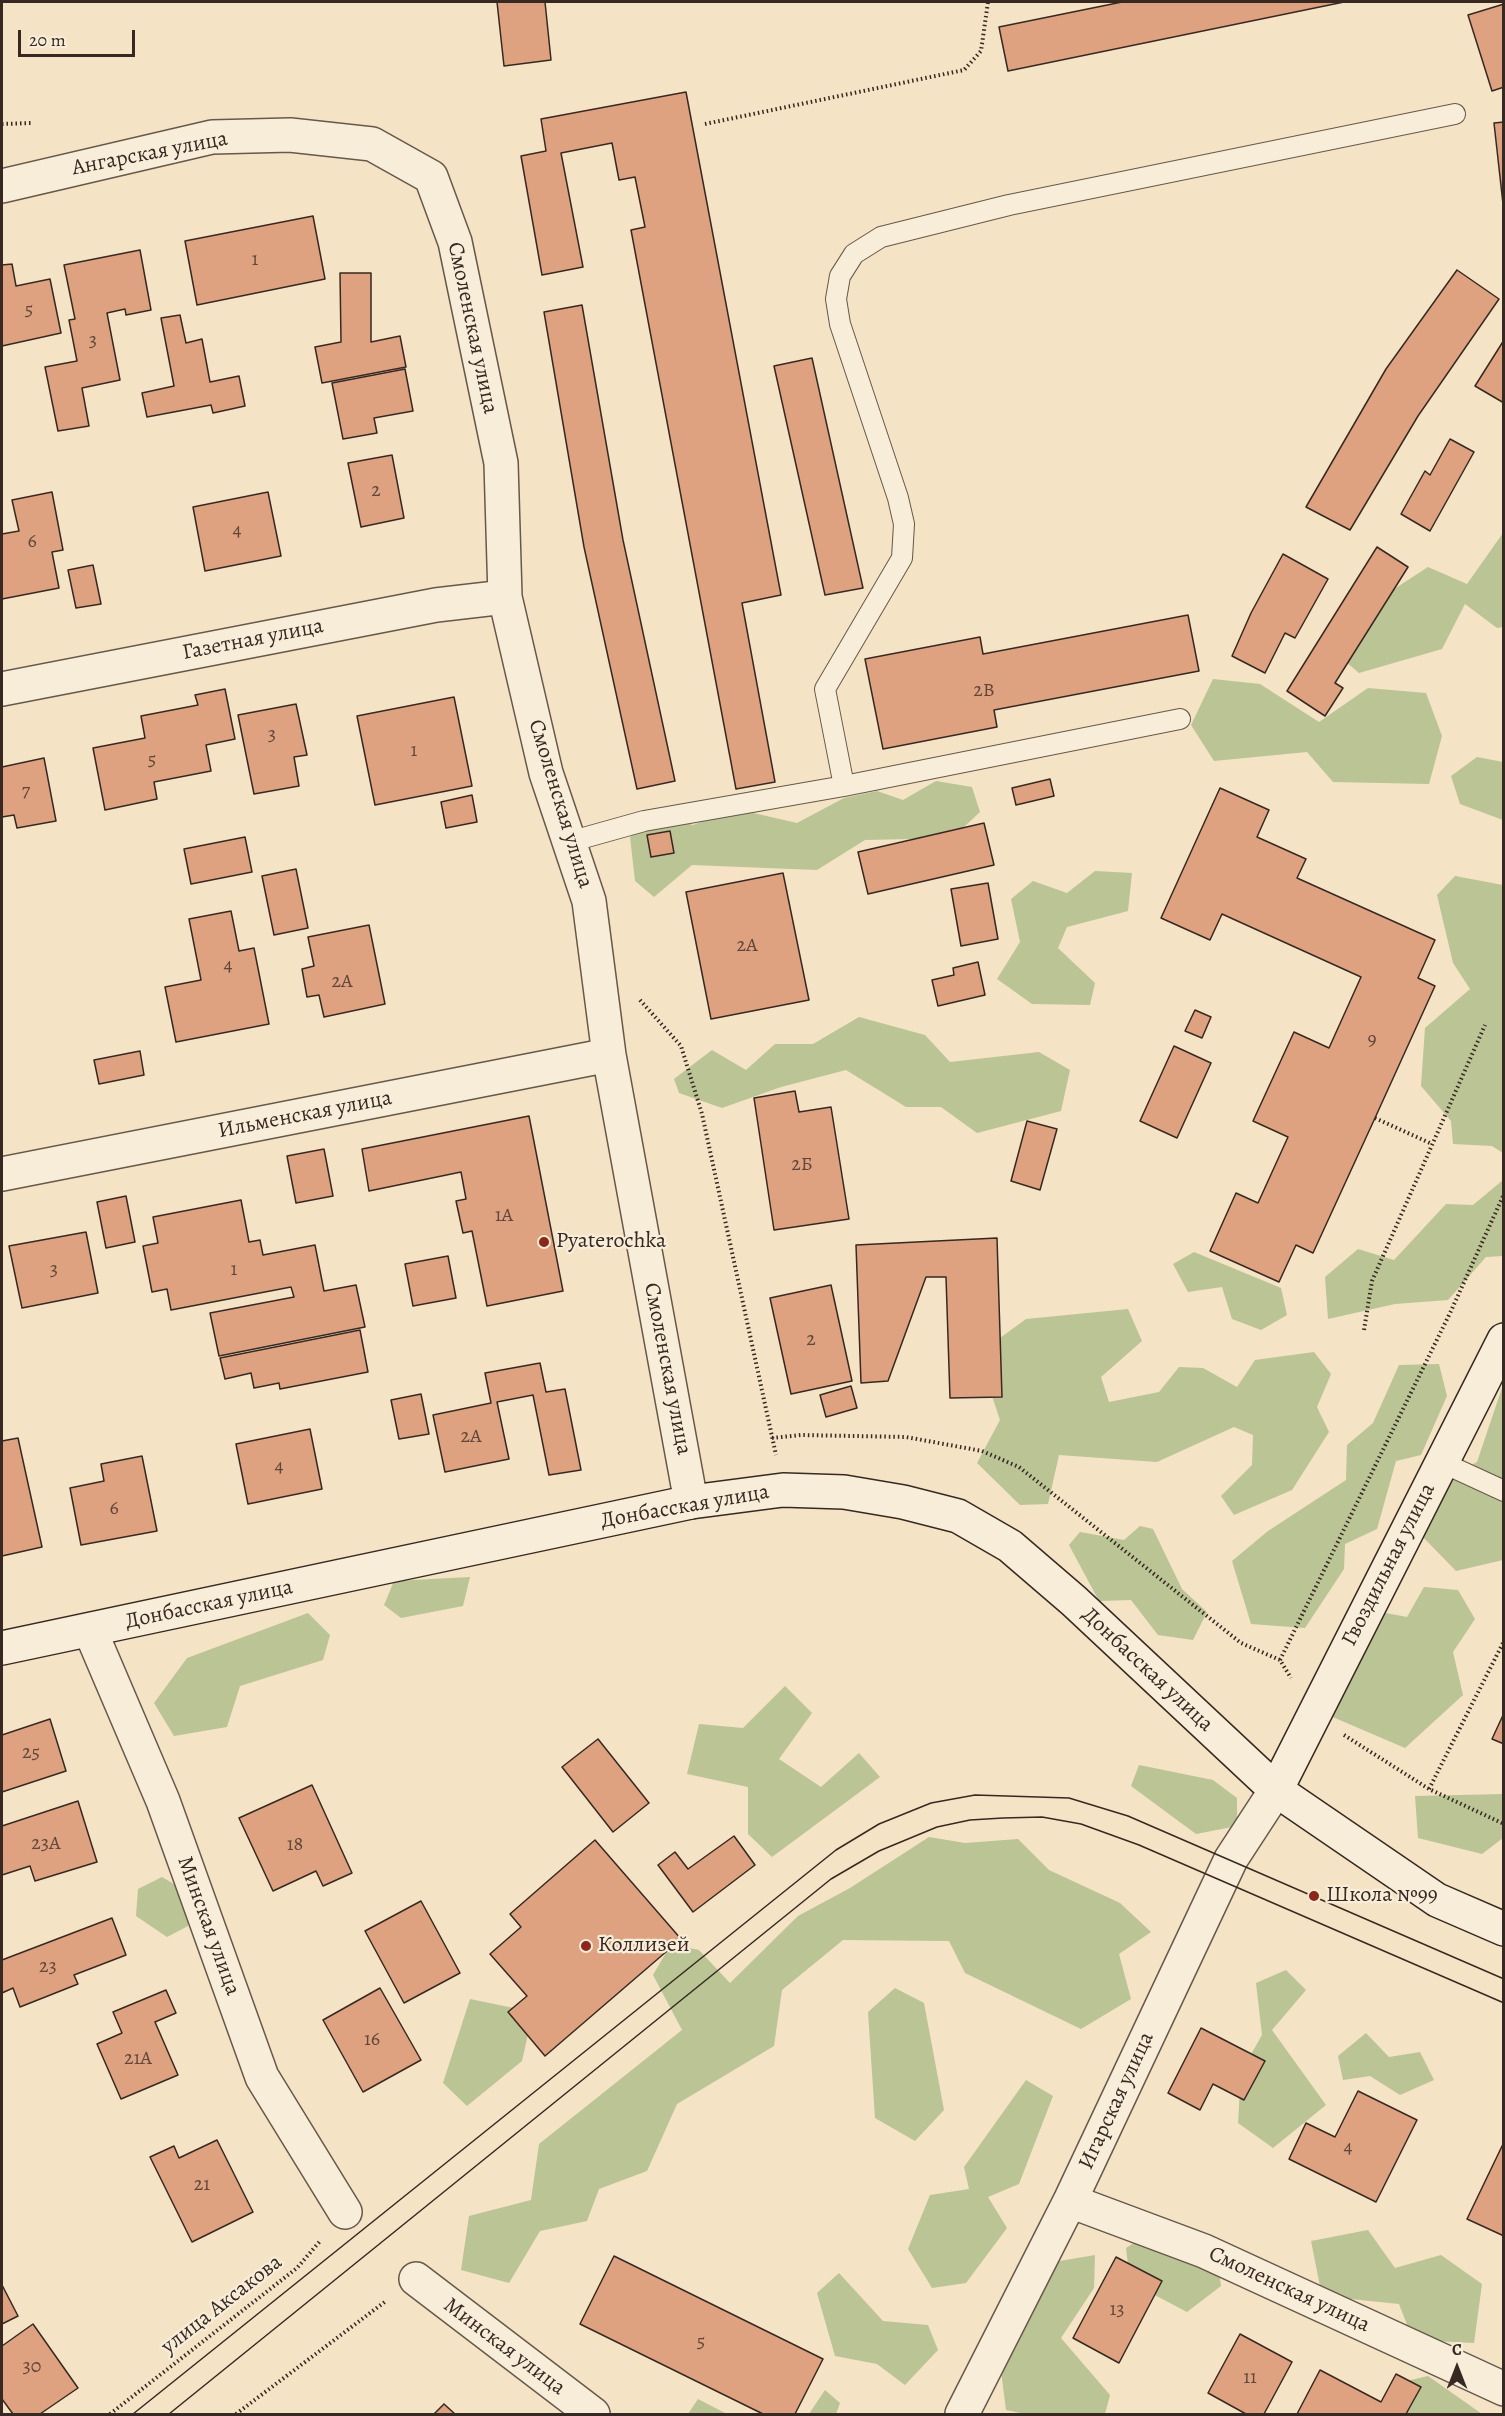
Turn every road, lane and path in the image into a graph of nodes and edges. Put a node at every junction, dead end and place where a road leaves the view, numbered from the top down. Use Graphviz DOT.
graph roads {
  1 [pos="988,2"];
  2 [pos="1455,114"];
  3 [pos="31,123"];
  4 [pos="2,124"];
  5 [pos="705,124"];
  6 [pos="372,144"];
  7 [pos="2,186"];
  8 [pos="505,597"];
  9 [pos="2,689"];
  10 [pos="1180,719"];
  11 [pos="844,786"];
  12 [pos="569,842"];
  13 [pos="597,966"];
  14 [pos="1485,1025"];
  15 [pos="609,1055"];
  16 [pos="1375,1118"];
  17 [pos="1432,1144"];
  18 [pos="2,1174"];
  19 [pos="1503,1194"];
  20 [pos="1364,1330"];
  21 [pos="1503,1340"];
  22 [pos="772,1438"];
  23 [pos="1441,1462"];
  24 [pos="783,1490"];
  25 [pos="1503,1491"];
  26 [pos="691,1502"];
  27 [pos="90,1630"];
  28 [pos="1503,1641"];
  29 [pos="2,1648"];
  30 [pos="1280,1660"];
  31 [pos="1313,1716"];
  32 [pos="1429,1789"];
  33 [pos="1276,1790"];
  34 [pos="1503,1824"];
  35 [pos="1503,1929"];
  36 [pos="1070,2201"];
  37 [pos="345,2212"];
  38 [pos="416,2279"];
  39 [pos="1503,2389"];
  40 [pos="110,2415"];
  41 [pos="236,2415"];
  42 [pos="593,2415"];
  43 [pos="963,2415"];
  1 -- 5 [label="path"];
  2 -- 11 [label="lane"];
  3 -- 4 [label="path"];
  6 -- 7 [label="street, Ангарская улица"];
  6 -- 8 [label="street, Смоленская улица"];
  8 -- 9 [label="street, Газетная улица"];
  8 -- 12 [label="street, Смоленская улица"];
  10 -- 11 [label="lane"];
  11 -- 12 [label="lane"];
  12 -- 13 [label="street, Смоленская улица"];
  13 -- 15 [label="street, Смоленская улица"];
  13 -- 22 [label="path"];
  14 -- 17 [label="path"];
  15 -- 18 [label="street, Ильменская улица"];
  15 -- 26 [label="street, Смоленская улица"];
  16 -- 17 [label="path"];
  17 -- 20 [label="path"];
  19 -- 30 [label="path"];
  21 -- 23 [label="street, Гвоздильная улица"];
  22 -- 24 [label="path"];
  22 -- 30 [label="path"];
  23 -- 25 [label="lane"];
  23 -- 31 [label="street, Гвоздильная улица"];
  24 -- 26 [label="street, Донбасская улица"];
  24 -- 33 [label="street, Донбасская улица"];
  26 -- 27 [label="street, Донбасская улица"];
  27 -- 29 [label="street, Донбасская улица"];
  27 -- 37 [label="street, Минская улица"];
  28 -- 32 [label="path"];
  30 -- 31 [label="path"];
  31 -- 32 [label="path"];
  31 -- 33 [label="street, Гвоздильная улица"];
  32 -- 34 [label="path"];
  33 -- 35 [label="street, Донбасская улица"];
  33 -- 36 [label="street, Игарская улица"];
  36 -- 39 [label="street, Смоленская улица"];
  36 -- 43 [label="street, Игарская улица"];
  37 -- 40 [label="path, улица Аксакова"];
  38 -- 41 [label="path"];
  38 -- 42 [label="street, Минская улица"];
}
